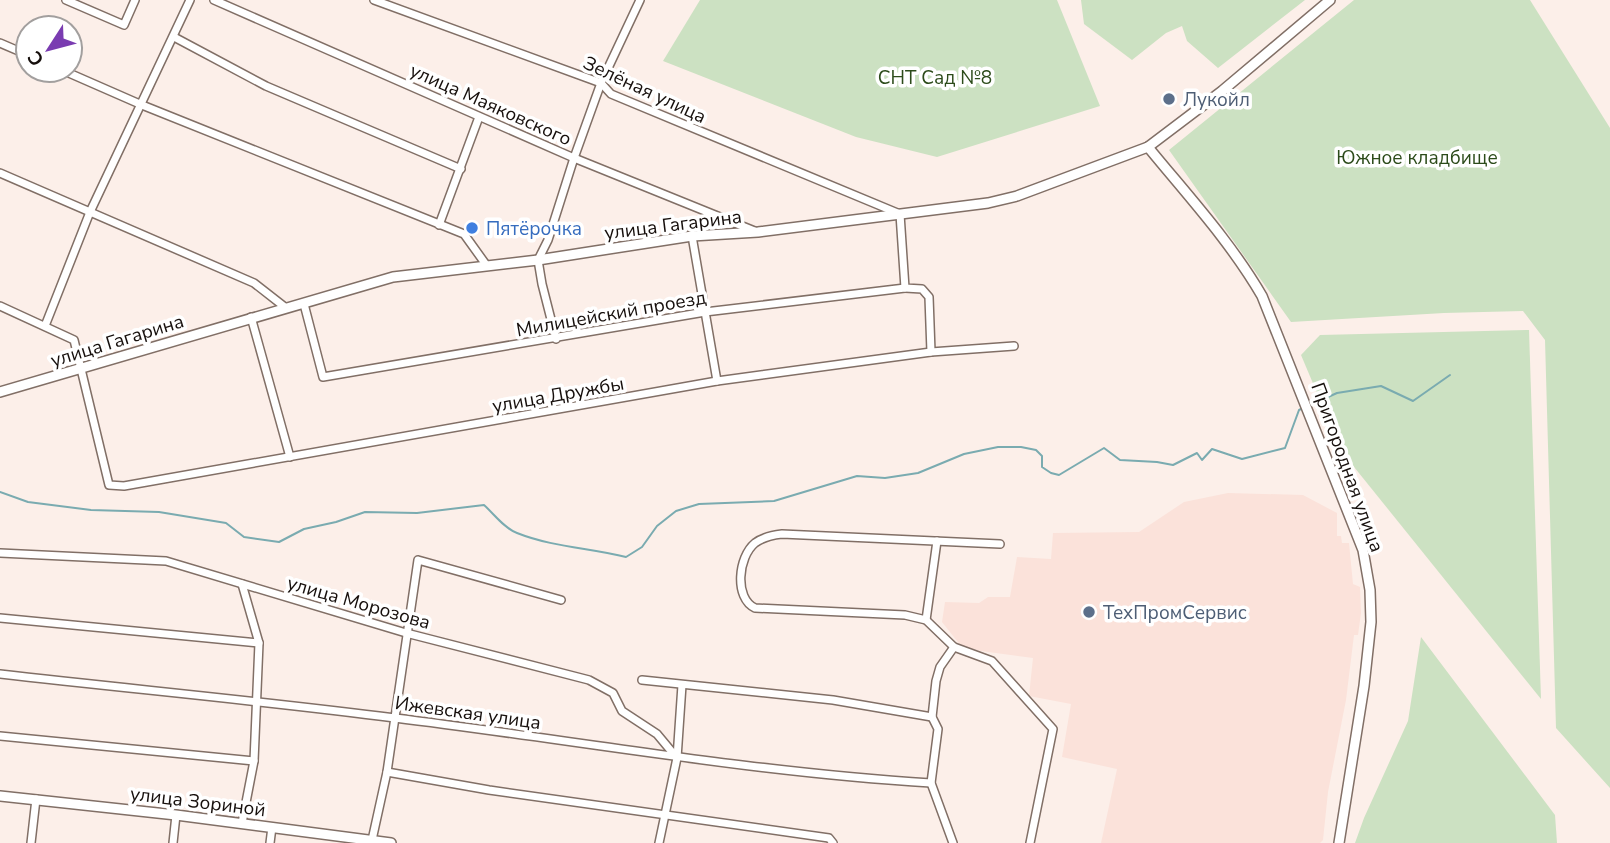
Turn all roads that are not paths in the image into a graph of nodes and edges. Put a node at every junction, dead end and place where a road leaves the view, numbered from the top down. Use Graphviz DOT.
graph roads {
  1 [pos="66,0"];
  2 [pos="135,0"];
  3 [pos="190,0"];
  4 [pos="214,0"];
  5 [pos="374,0"];
  6 [pos="640,0"];
  7 [pos="1330,0"];
  8 [pos="174,37"];
  9 [pos="84,80"];
  10 [pos="601,83"];
  11 [pos="142,105"];
  12 [pos="479,117"];
  13 [pos="1147,148"];
  14 [pos="573,158"];
  15 [pos="460,169"];
  16 [pos="0,173"];
  17 [pos="90,212"];
  18 [pos="900,214"];
  19 [pos="439,225"];
  20 [pos="758,232"];
  21 [pos="692,236"];
  22 [pos="538,260"];
  23 [pos="487,266"];
  24 [pos="905,288"];
  25 [pos="304,304"];
  26 [pos="0,306"];
  27 [pos="286,309"];
  28 [pos="705,312"];
  29 [pos="251,317"];
  30 [pos="45,326"];
  31 [pos="556,339"];
  32 [pos="1014,346"];
  33 [pos="931,352"];
  34 [pos="80,370"];
  35 [pos="716,381"];
  36 [pos="0,392"];
  37 [pos="290,457"];
  38 [pos="937,541"];
  39 [pos="1000,544"];
  40 [pos="0,553"];
  41 [pos="242,584"];
  42 [pos="561,600"];
  43 [pos="0,618"];
  44 [pos="926,620"];
  45 [pos="406,633"];
  46 [pos="259,643"];
  47 [pos="954,647"];
  48 [pos="0,674"];
  49 [pos="642,680"];
  50 [pos="682,685"];
  51 [pos="257,703"];
  52 [pos="932,717"];
  53 [pos="394,718"];
  54 [pos="0,736"];
  55 [pos="677,758"];
  56 [pos="254,761"];
  57 [pos="387,772"];
  58 [pos="931,783"];
  59 [pos="0,796"];
  60 [pos="36,799"];
  61 [pos="664,813"];
  62 [pos="176,815"];
  63 [pos="242,824"];
  64 [pos="272,827"];
  65 [pos="372,841"];
  66 [pos="831,841"];
  67 [pos="31,843"];
  68 [pos="173,843"];
  69 [pos="270,843"];
  70 [pos="391,843"];
  71 [pos="659,843"];
  72 [pos="953,843"];
  73 [pos="1030,843"];
  74 [pos="1339,843"];
  1 -- 2 [label="street"];
  3 -- 8 [label="street"];
  4 -- 12 [label="street, улица Маяковского"];
  5 -- 10 [label="street, Зелёная улица"];
  6 -- 10 [label="street"];
  7 -- 13 [label="main road, улица Гагарина"];
  8 -- 11 [label="street"];
  8 -- 15 [label="street"];
  9 -- 11 [label="street"];
  10 -- 14 [label="street"];
  10 -- 18 [label="street, Зелёная улица"];
  11 -- 17 [label="street"];
  11 -- 19 [label="street"];
  12 -- 14 [label="street, улица Маяковского"];
  12 -- 15 [label="street"];
  13 -- 18 [label="main road, улица Гагарина"];
  13 -- 74 [label="main road, Пригородная улица"];
  14 -- 20 [label="street, улица Маяковского"];
  14 -- 22 [label="street"];
  15 -- 19 [label="street"];
  16 -- 17 [label="street"];
  17 -- 27 [label="street"];
  17 -- 30 [label="street"];
  18 -- 20 [label="main road, улица Гагарина"];
  18 -- 24 [label="street"];
  19 -- 23 [label="street"];
  20 -- 21 [label="main road, улица Гагарина"];
  21 -- 22 [label="main road, улица Гагарина"];
  21 -- 28 [label="street"];
  22 -- 23 [label="main road, улица Гагарина"];
  22 -- 31 [label="street"];
  23 -- 25 [label="main road, улица Гагарина"];
  24 -- 28 [label="street, Милицейский проезд"];
  24 -- 33 [label="street"];
  25 -- 27 [label="main road, улица Гагарина"];
  25 -- 31 [label="street, Милицейский проезд"];
  26 -- 30 [label="street"];
  27 -- 29 [label="main road, улица Гагарина"];
  28 -- 31 [label="street, Милицейский проезд"];
  28 -- 35 [label="street"];
  29 -- 34 [label="main road, улица Гагарина"];
  29 -- 37 [label="street"];
  30 -- 34 [label="street"];
  32 -- 33 [label="street, улица Дружбы"];
  33 -- 35 [label="street, улица Дружбы"];
  34 -- 36 [label="main road, улица Гагарина"];
  34 -- 37 [label="street, улица Дружбы"];
  35 -- 37 [label="street, улица Дружбы"];
  38 -- 39 [label="street"];
  38 -- 44 [label="street"];
  38 -- 44 [label="street"];
  40 -- 41 [label="street, улица Морозова"];
  41 -- 45 [label="street, улица Морозова"];
  41 -- 46 [label="street"];
  42 -- 45 [label="street"];
  43 -- 46 [label="street"];
  44 -- 47 [label="street"];
  45 -- 53 [label="street"];
  45 -- 55 [label="street, улица Морозова"];
  46 -- 51 [label="street"];
  47 -- 52 [label="street"];
  47 -- 73 [label="street"];
  48 -- 51 [label="street, Ижевская улица"];
  49 -- 50 [label="street"];
  50 -- 52 [label="street"];
  50 -- 55 [label="street"];
  51 -- 53 [label="street, Ижевская улица"];
  51 -- 56 [label="street"];
  52 -- 58 [label="street"];
  53 -- 55 [label="street, Ижевская улица"];
  53 -- 57 [label="street"];
  54 -- 56 [label="street"];
  55 -- 58 [label="street, Ижевская улица"];
  55 -- 61 [label="street"];
  56 -- 63 [label="street"];
  57 -- 61 [label="street"];
  57 -- 65 [label="street"];
  58 -- 72 [label="street"];
  59 -- 60 [label="main road, улица Зориной"];
  60 -- 62 [label="main road, улица Зориной"];
  60 -- 67 [label="street"];
  61 -- 66 [label="street"];
  61 -- 71 [label="street"];
  62 -- 63 [label="main road, улица Зориной"];
  62 -- 68 [label="street"];
  63 -- 64 [label="main road, улица Зориной"];
  64 -- 65 [label="main road, улица Зориной"];
  64 -- 69 [label="street"];
  65 -- 70 [label="main road, улица Зориной"];
}
